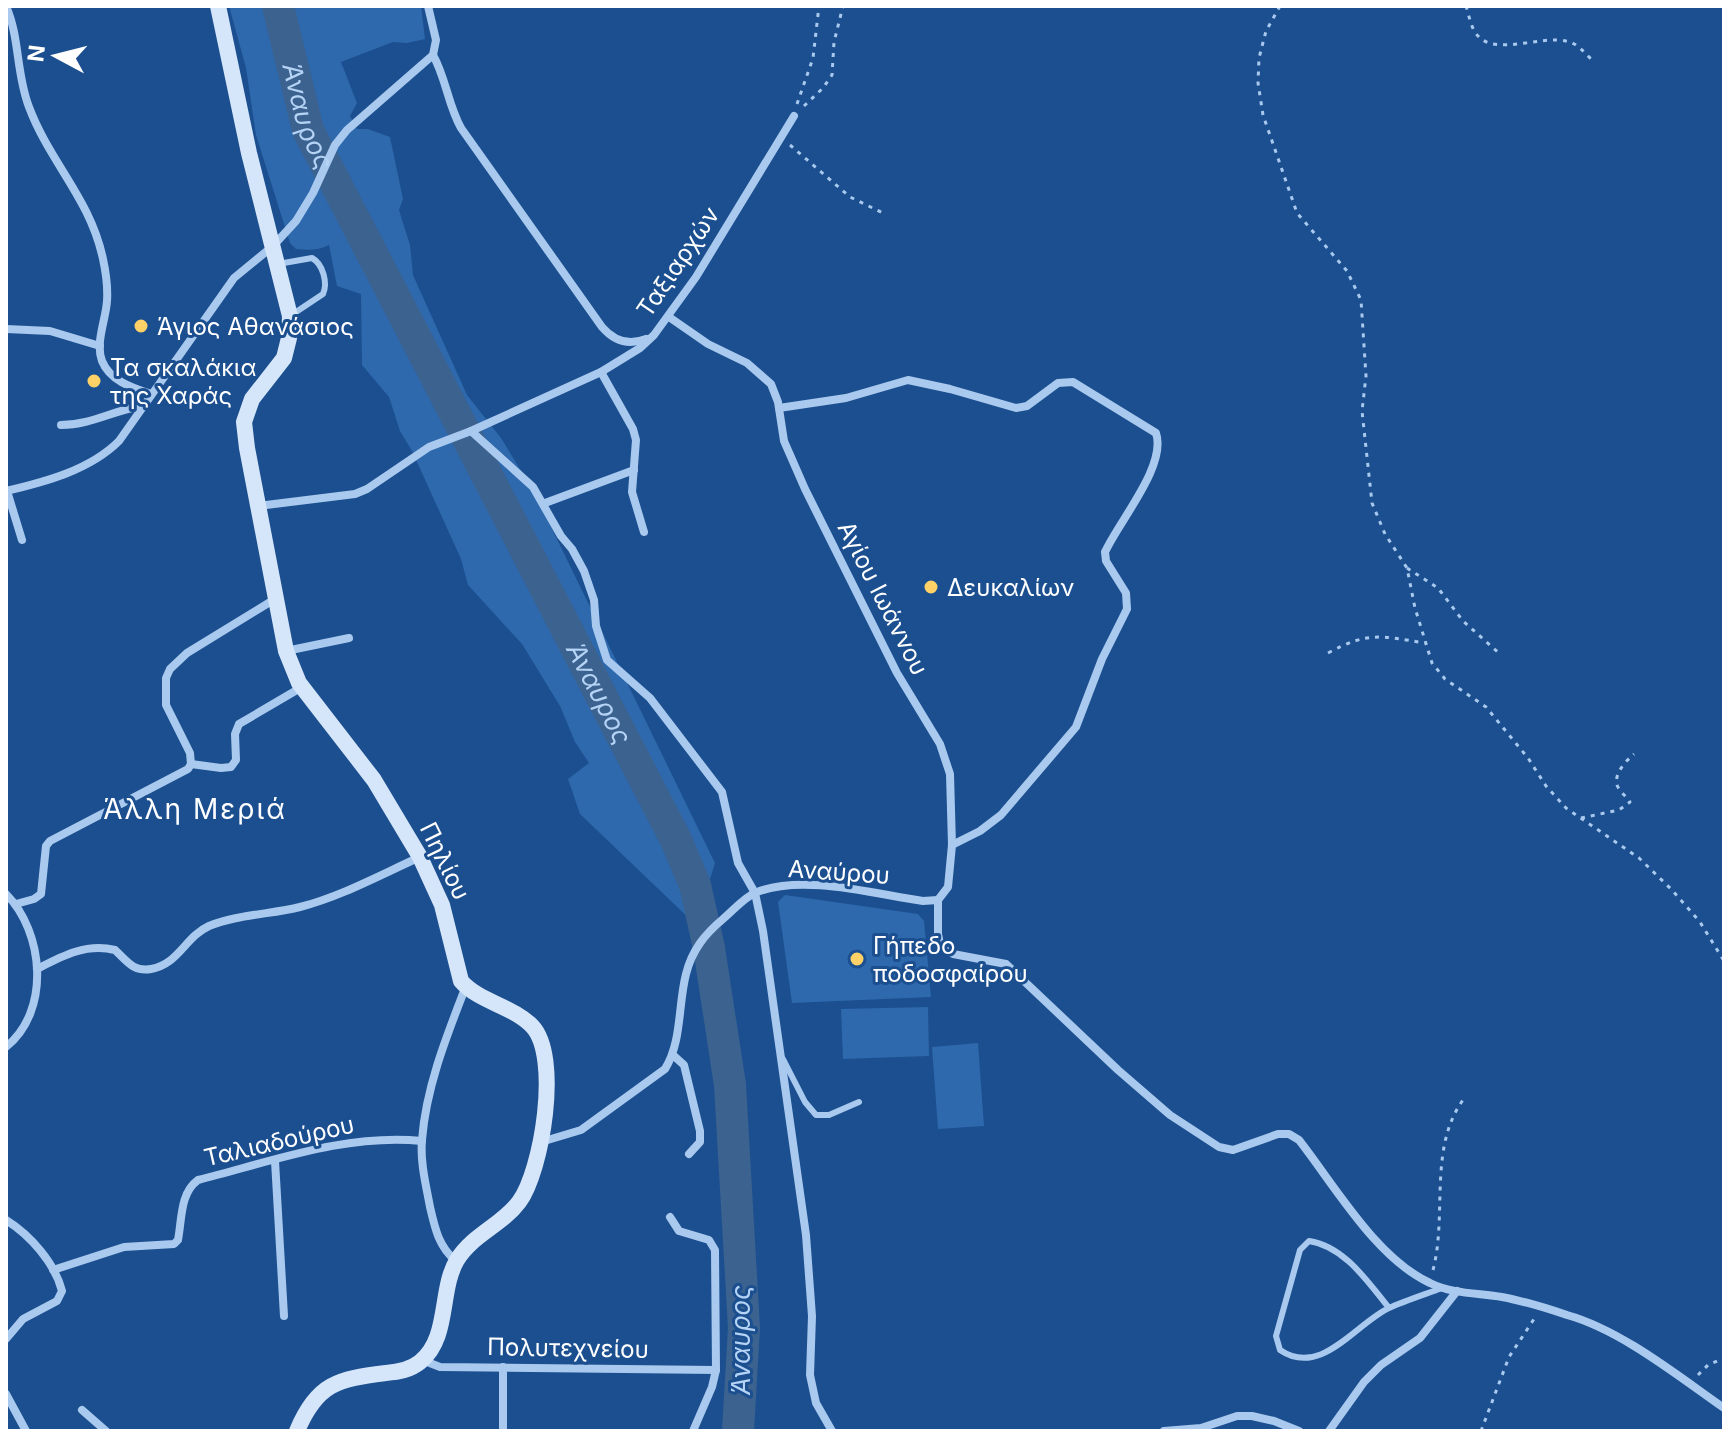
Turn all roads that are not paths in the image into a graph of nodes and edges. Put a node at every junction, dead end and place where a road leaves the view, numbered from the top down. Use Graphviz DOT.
graph roads {
  1 [pos="6,6"];
  2 [pos="218,6"];
  3 [pos="428,6"];
  4 [pos="433,55"];
  5 [pos="794,116"];
  6 [pos="273,246"];
  7 [pos="278,264"];
  8 [pos="290,316"];
  9 [pos="669,317"];
  10 [pos="6,329"];
  11 [pos="654,335"];
  12 [pos="100,346"];
  13 [pos="601,372"];
  14 [pos="151,394"];
  15 [pos="142,406"];
  16 [pos="779,408"];
  17 [pos="61,425"];
  18 [pos="469,431"];
  19 [pos="634,470"];
  20 [pos="7,491"];
  21 [pos="545,503"];
  22 [pos="258,506"];
  23 [pos="644,532"];
  24 [pos="22,540"];
  25 [pos="275,599"];
  26 [pos="349,638"];
  27 [pos="286,651"];
  28 [pos="302,686"];
  29 [pos="191,764"];
  30 [pos="952,845"];
  31 [pos="420,857"];
  32 [pos="755,893"];
  33 [pos="6,894"];
  34 [pos="938,900"];
  35 [pos="16,904"];
  36 [pos="37,969"];
  37 [pos="466,986"];
  38 [pos="6,1047"];
  39 [pos="780,1052"];
  40 [pos="674,1056"];
  41 [pos="859,1102"];
  42 [pos="422,1141"];
  43 [pos="540,1142"];
  44 [pos="689,1154"];
  45 [pos="275,1161"];
  46 [pos="670,1217"];
  47 [pos="6,1220"];
  48 [pos="456,1261"];
  49 [pos="53,1270"];
  50 [pos="1442,1288"];
  51 [pos="1457,1291"];
  52 [pos="1389,1308"];
  53 [pos="284,1316"];
  54 [pos="6,1339"];
  55 [pos="421,1360"];
  56 [pos="503,1367"];
  57 [pos="716,1370"];
  58 [pos="6,1394"];
  59 [pos="1724,1408"];
  60 [pos="82,1410"];
  61 [pos="26,1431"];
  62 [pos="106,1431"];
  63 [pos="297,1431"];
  64 [pos="503,1431"];
  65 [pos="693,1431"];
  66 [pos="832,1431"];
  67 [pos="1164,1431"];
  68 [pos="1299,1431"];
  69 [pos="1329,1431"];
  1 -- 12 [label="street"];
  2 -- 6 [label="main road, Πηλίου"];
  3 -- 4 [label="street"];
  4 -- 6 [label="street"];
  4 -- 11 [label="street"];
  5 -- 9 [label="street, Ταξιαρχών"];
  6 -- 7 [label="main road, Πηλίου"];
  6 -- 14 [label="street"];
  7 -- 8 [label="main road, Πηλίου"];
  7 -- 8 [label="lane"];
  8 -- 22 [label="main road, Πηλίου"];
  9 -- 11 [label="street, Ταξιαρχών"];
  9 -- 16 [label="street, Αγίου Ιωάννου"];
  10 -- 12 [label="street"];
  11 -- 13 [label="street, Ταξιαρχών"];
  12 -- 14 [label="street"];
  13 -- 18 [label="street, Ταξιαρχών"];
  13 -- 19 [label="street"];
  14 -- 15 [label="street"];
  15 -- 17 [label="street"];
  15 -- 20 [label="street"];
  16 -- 30 [label="street, Αγίου Ιωάννου"];
  16 -- 30 [label="street"];
  18 -- 21 [label="street"];
  18 -- 22 [label="street, Ταξιαρχών"];
  19 -- 21 [label="street"];
  19 -- 23 [label="street"];
  20 -- 24 [label="street"];
  21 -- 32 [label="street"];
  22 -- 25 [label="main road, Πηλίου"];
  25 -- 27 [label="main road, Πηλίου"];
  25 -- 29 [label="street"];
  26 -- 27 [label="street"];
  27 -- 28 [label="main road, Πηλίου"];
  28 -- 29 [label="street"];
  28 -- 31 [label="main road, Πηλίου"];
  29 -- 35 [label="street"];
  30 -- 34 [label="street, Αγίου Ιωάννου"];
  31 -- 36 [label="street"];
  31 -- 37 [label="main road, Πηλίου"];
  32 -- 34 [label="street, Αναύρου"];
  32 -- 39 [label="street"];
  32 -- 40 [label="street, Αναύρου"];
  33 -- 35 [label="street"];
  34 -- 50 [label="street, Αγίου Ιωάννου"];
  35 -- 36 [label="street"];
  36 -- 38 [label="street"];
  37 -- 42 [label="street"];
  37 -- 43 [label="main road"];
  39 -- 41 [label="lane"];
  39 -- 66 [label="street"];
  40 -- 43 [label="street"];
  40 -- 44 [label="street"];
  42 -- 45 [label="street, Ταλιαδούρου"];
  42 -- 48 [label="street"];
  43 -- 48 [label="main road"];
  45 -- 49 [label="street, Ταλιαδούρου"];
  45 -- 53 [label="street"];
  46 -- 57 [label="street"];
  47 -- 49 [label="street"];
  48 -- 55 [label="main road"];
  49 -- 54 [label="street"];
  50 -- 51 [label="street"];
  50 -- 52 [label="lane"];
  51 -- 59 [label="street"];
  51 -- 69 [label="street"];
  52 -- 52 [label="lane"];
  55 -- 56 [label="street, Πολυτεχνείου"];
  55 -- 63 [label="main road"];
  56 -- 57 [label="street, Πολυτεχνείου"];
  56 -- 64 [label="street"];
  57 -- 65 [label="street"];
  58 -- 61 [label="street"];
  60 -- 62 [label="street"];
  67 -- 68 [label="street"];
}
